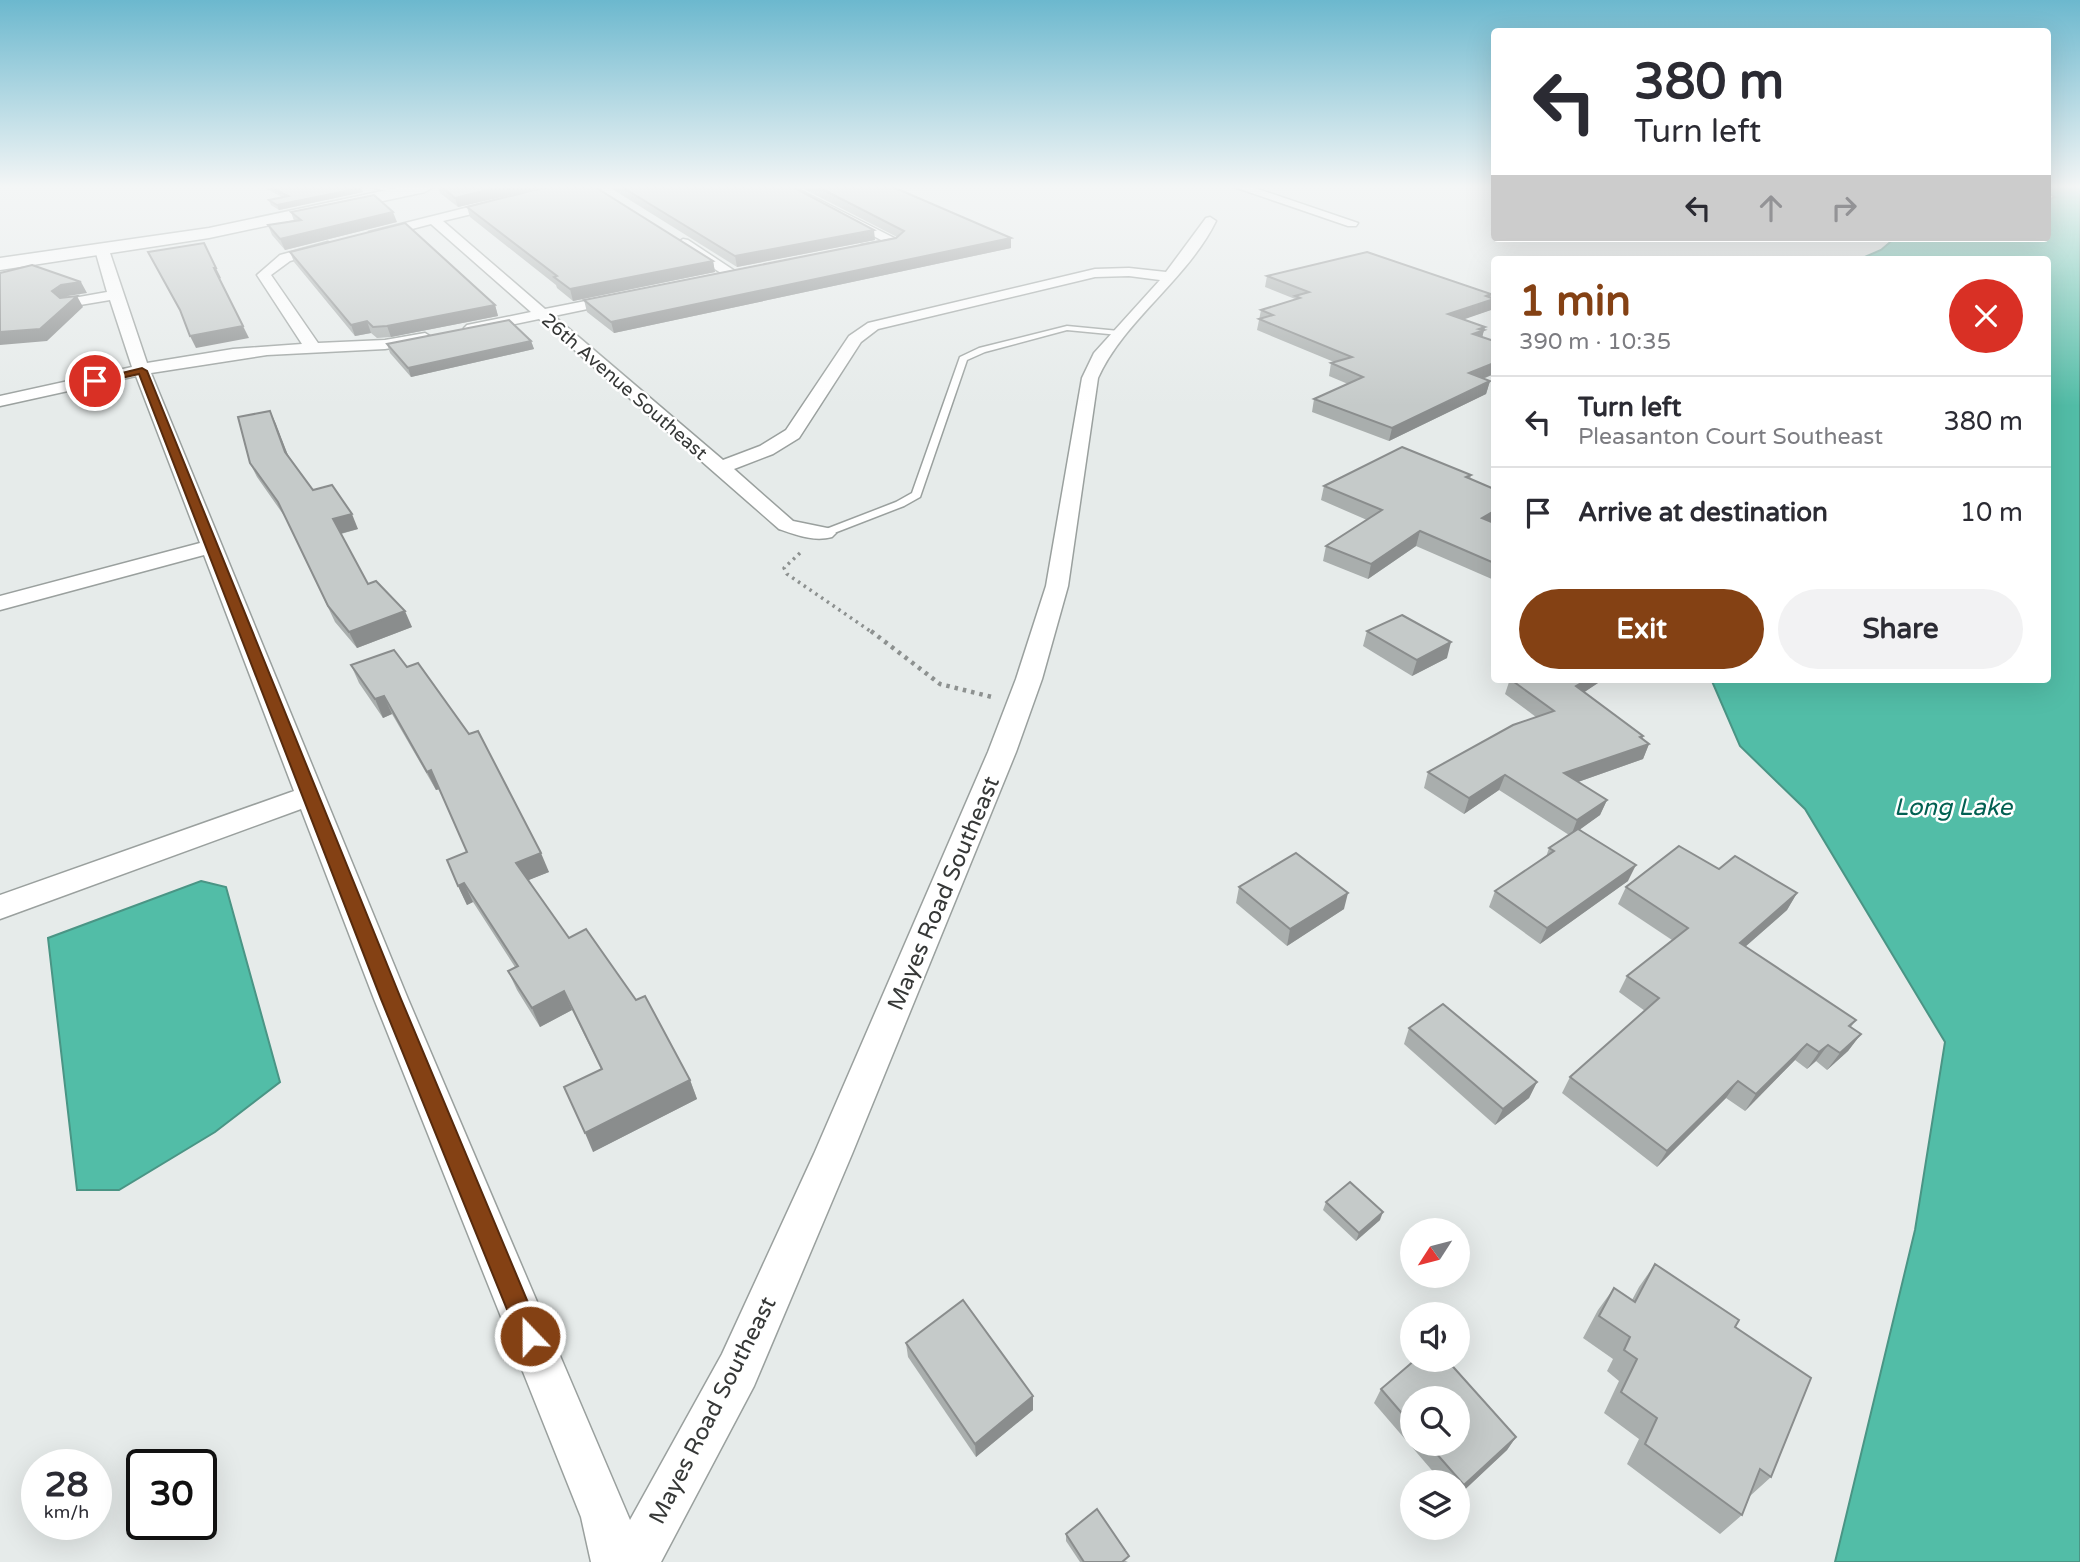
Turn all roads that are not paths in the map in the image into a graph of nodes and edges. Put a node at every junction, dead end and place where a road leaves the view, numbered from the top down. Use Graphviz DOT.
graph roads {
  1 [pos="30,260"];
  2 [pos="105,260"];
  3 [pos="281,260"];
  4 [pos="480,260"];
  5 [pos="715,260"];
  6 [pos="1183,260"];
  7 [pos="0,264"];
  8 [pos="1169,277"];
  9 [pos="706,281"];
  10 [pos="638,294"];
  11 [pos="115,295"];
  12 [pos="68,303"];
  13 [pos="542,314"];
  14 [pos="1119,333"];
  15 [pos="314,349"];
  16 [pos="142,371"];
  17 [pos="0,401"];
  18 [pos="718,468"];
  19 [pos="825,533"];
  20 [pos="211,547"];
  21 [pos="0,603"];
  22 [pos="311,795"];
  23 [pos="0,907"];
  24 [pos="615,1562"];
  25 [pos="634,1562"];
  1 -- 7 [label="street"];
  2 -- 11 [label="street"];
  3 -- 15 [label="street"];
  4 -- 13 [label="street, 26th Avenue Southeast"];
  5 -- 9 [label="street"];
  6 -- 8 [label="street, Mayes Road Southeast"];
  8 -- 14 [label="street, Mayes Road Southeast"];
  8 -- 18 [label="street"];
  10 -- 13 [label="street"];
  11 -- 12 [label="street"];
  11 -- 16 [label="street"];
  13 -- 15 [label="street"];
  13 -- 18 [label="street, 26th Avenue Southeast"];
  14 -- 19 [label="lane"];
  14 -- 25 [label="street, Mayes Road Southeast"];
  15 -- 16 [label="street"];
  16 -- 17 [label="street"];
  16 -- 20 [label="street"];
  18 -- 19 [label="street, 26th Avenue Southeast"];
  20 -- 21 [label="street"];
  20 -- 22 [label="street"];
  22 -- 23 [label="street"];
  22 -- 24 [label="street"];
}
